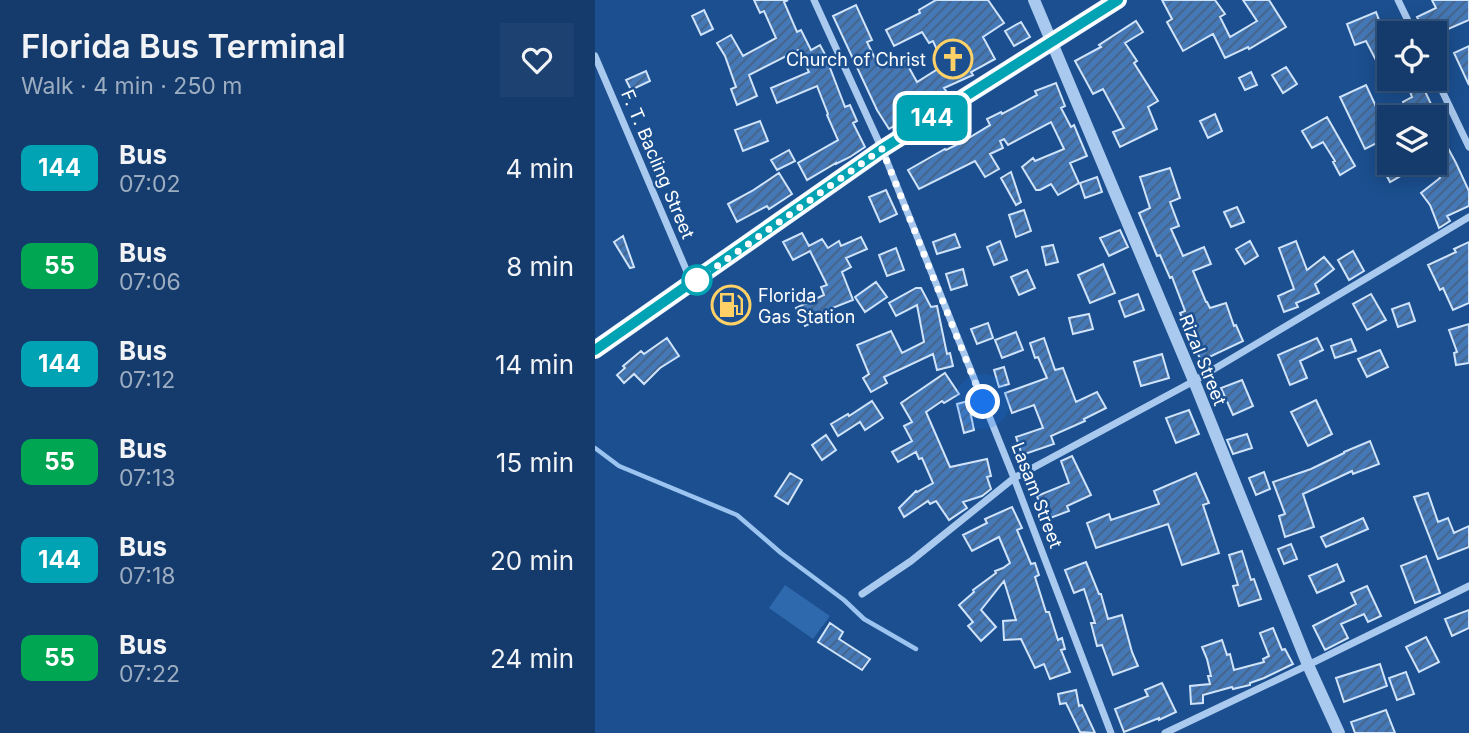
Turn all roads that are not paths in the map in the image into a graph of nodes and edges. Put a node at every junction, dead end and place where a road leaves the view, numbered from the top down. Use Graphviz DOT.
graph roads {
  1 [pos="814,0"];
  2 [pos="1034,0"];
  3 [pos="1118,0"];
  4 [pos="1398,0"];
  5 [pos="1408,21"];
  6 [pos="1052,42"];
  7 [pos="595,56"];
  8 [pos="1442,91"];
  9 [pos="1469,147"];
  10 [pos="882,149"];
  11 [pos="1469,217"];
  12 [pos="692,284"];
  13 [pos="595,350"];
  14 [pos="1193,381"];
  15 [pos="1014,478"];
  16 [pos="1469,586"];
  17 [pos="862,594"];
  18 [pos="1308,665"];
  19 [pos="1111,733"];
  20 [pos="1165,733"];
  21 [pos="1339,733"];
  1 -- 10 [label="street, Lasam Street"];
  2 -- 6 [label="street, Rizal Street"];
  3 -- 6 [label="main road"];
  4 -- 5 [label="street"];
  6 -- 10 [label="main road"];
  6 -- 14 [label="street, Rizal Street"];
  7 -- 12 [label="street, F. T. Bacling Street"];
  8 -- 9 [label="street"];
  10 -- 12 [label="main road"];
  10 -- 15 [label="street, Lasam Street"];
  11 -- 14 [label="street"];
  12 -- 13 [label="main road"];
  14 -- 15 [label="street"];
  14 -- 18 [label="street, Rizal Street"];
  15 -- 17 [label="street"];
  15 -- 19 [label="street, Lasam Street"];
  16 -- 18 [label="street"];
  18 -- 20 [label="street"];
  18 -- 21 [label="street, Rizal Street"];
}
